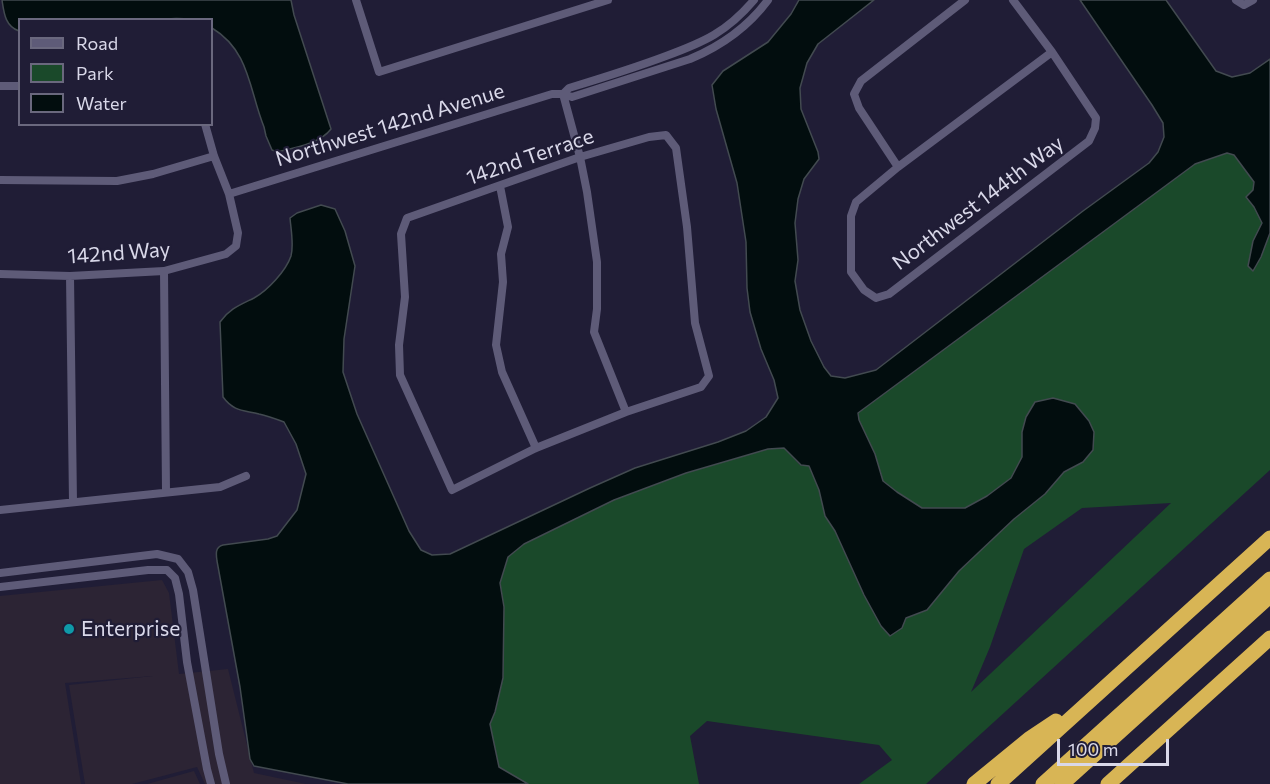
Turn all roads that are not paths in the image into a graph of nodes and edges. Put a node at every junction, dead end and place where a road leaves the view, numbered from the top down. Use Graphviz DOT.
graph roads {
  1 [pos="356,0"];
  2 [pos="608,0"];
  3 [pos="754,0"];
  4 [pos="768,0"];
  5 [pos="965,0"];
  6 [pos="1013,0"];
  7 [pos="1253,0"];
  8 [pos="1240,2"];
  9 [pos="1052,52"];
  10 [pos="0,86"];
  11 [pos="18,86"];
  12 [pos="563,94"];
  13 [pos="206,126"];
  14 [pos="214,156"];
  15 [pos="580,157"];
  16 [pos="898,167"];
  17 [pos="0,180"];
  18 [pos="500,186"];
  19 [pos="229,194"];
  20 [pos="164,271"];
  21 [pos="0,274"];
  22 [pos="70,276"];
  23 [pos="626,412"];
  24 [pos="536,448"];
  25 [pos="246,476"];
  26 [pos="166,492"];
  27 [pos="73,502"];
  28 [pos="0,510"];
  29 [pos="1270,538"];
  30 [pos="0,573"];
  31 [pos="1270,579"];
  32 [pos="0,587"];
  33 [pos="1270,596"];
  34 [pos="1270,638"];
  35 [pos="1096,695"];
  36 [pos="212,784"];
  37 [pos="226,784"];
  38 [pos="974,784"];
  39 [pos="998,784"];
  40 [pos="1042,784"];
  41 [pos="1062,784"];
  42 [pos="1108,784"];
  1 -- 2 [label="street"];
  3 -- 12 [label="street, Northwest 142nd Avenue"];
  4 -- 12 [label="street, Northwest 142nd Avenue"];
  5 -- 16 [label="street"];
  6 -- 9 [label="street"];
  7 -- 8 [label="street"];
  9 -- 16 [label="street"];
  9 -- 16 [label="street, Northwest 144th Way"];
  10 -- 11 [label="street"];
  12 -- 15 [label="street"];
  12 -- 19 [label="street, Northwest 142nd Avenue"];
  13 -- 14 [label="street"];
  14 -- 17 [label="street"];
  14 -- 19 [label="street"];
  15 -- 18 [label="street, 142nd Terrace"];
  15 -- 23 [label="street"];
  15 -- 23 [label="street, 142nd Terrace"];
  18 -- 24 [label="street"];
  18 -- 24 [label="street, 142nd Terrace"];
  19 -- 20 [label="street, 142nd Way"];
  20 -- 22 [label="street, 142nd Way"];
  20 -- 26 [label="street"];
  21 -- 22 [label="street, 142nd Way"];
  22 -- 27 [label="street"];
  23 -- 24 [label="street"];
  25 -- 26 [label="street"];
  26 -- 27 [label="street"];
  27 -- 28 [label="street"];
  29 -- 35 [label="highway"];
  30 -- 37 [label="street"];
  31 -- 40 [label="highway"];
  32 -- 36 [label="street"];
  33 -- 41 [label="highway"];
  34 -- 42 [label="highway"];
  35 -- 38 [label="highway"];
  35 -- 39 [label="highway"];
}
